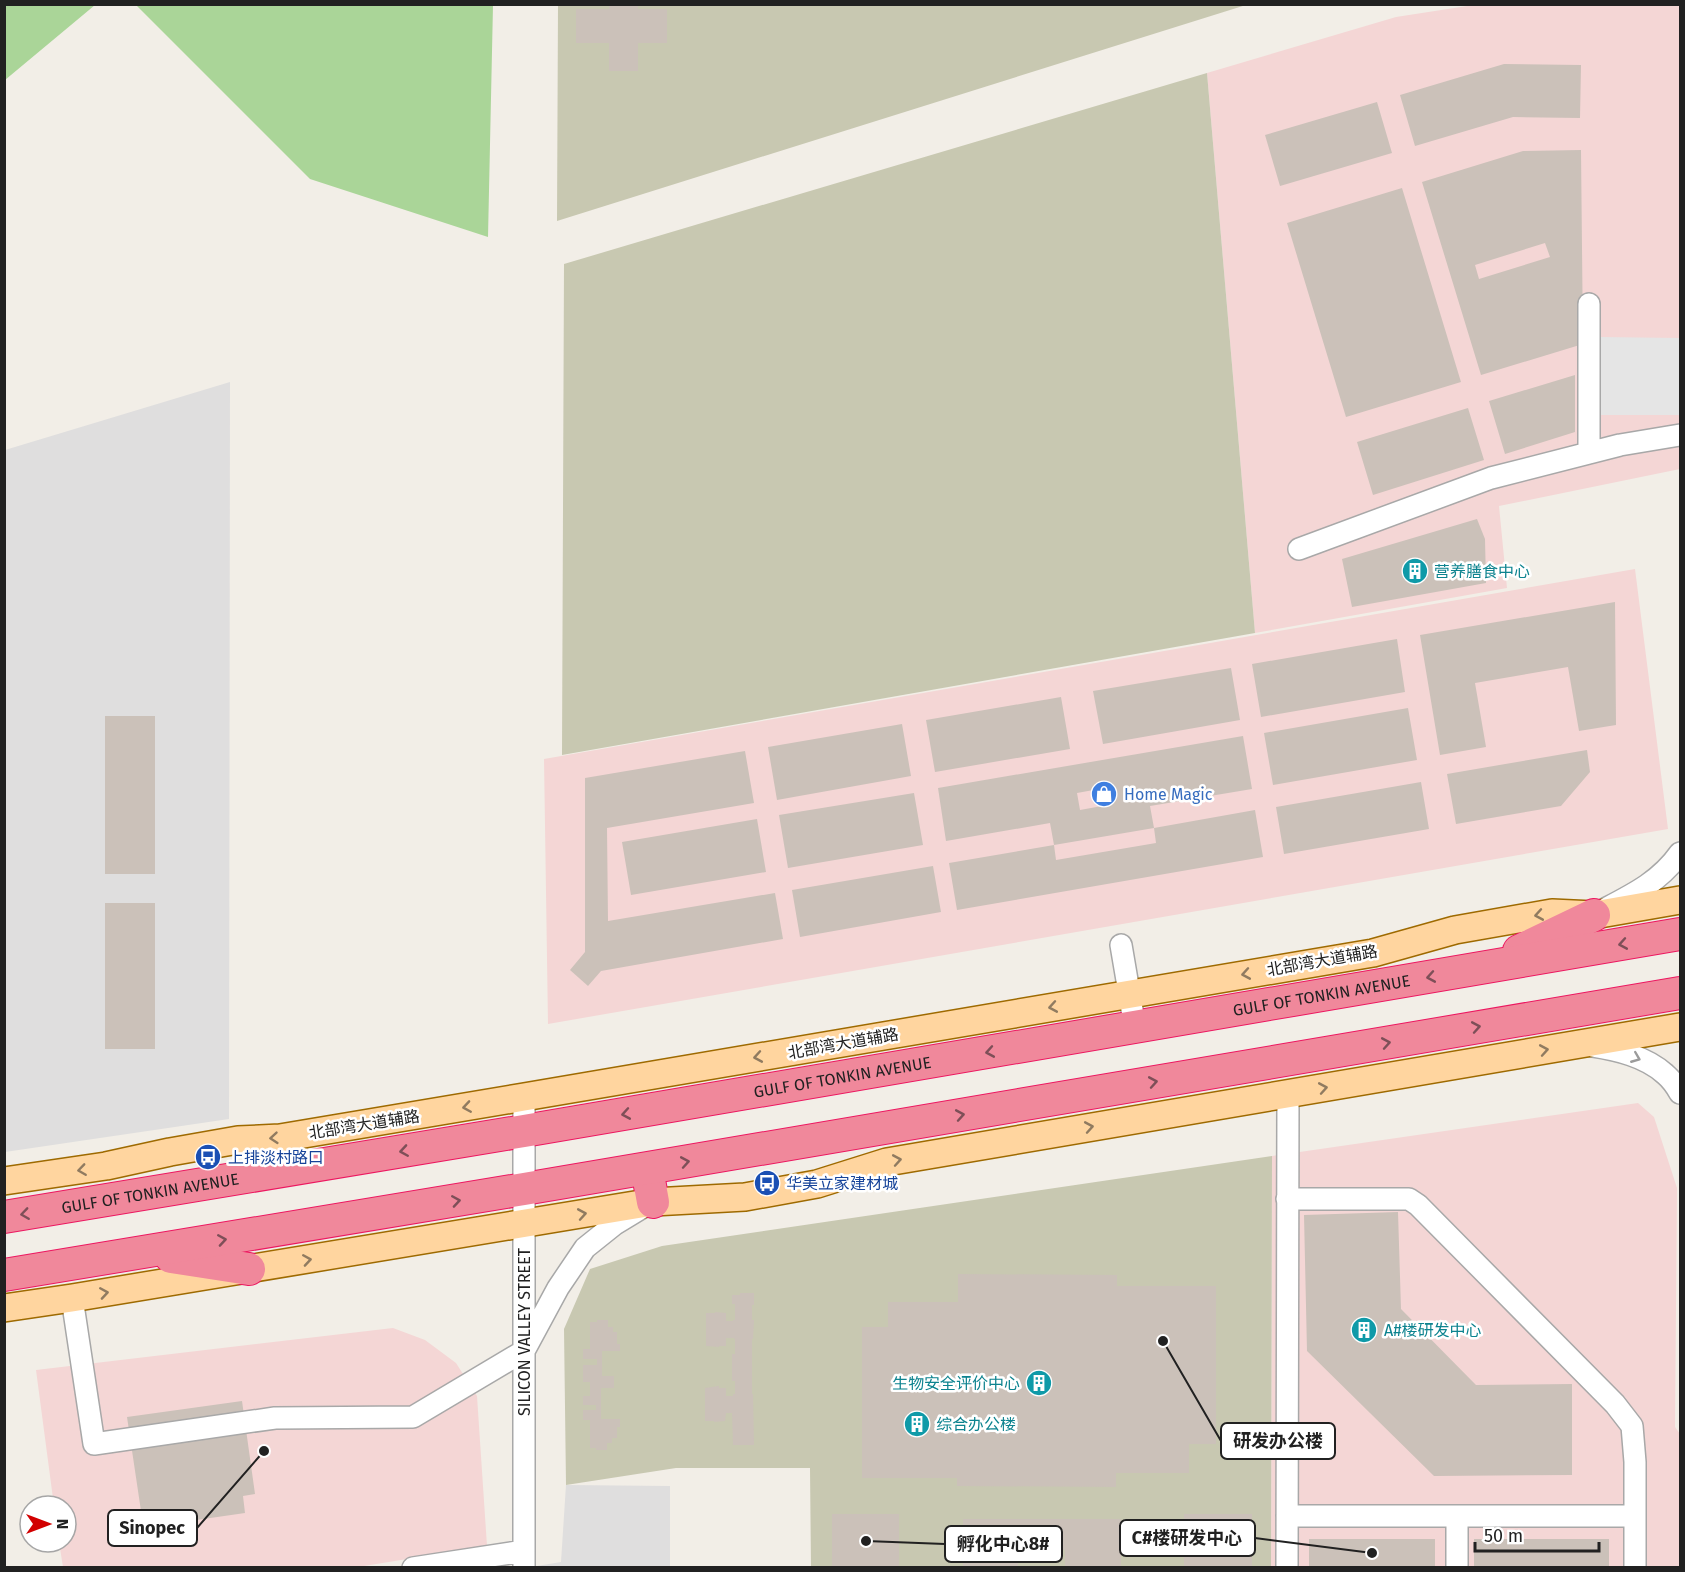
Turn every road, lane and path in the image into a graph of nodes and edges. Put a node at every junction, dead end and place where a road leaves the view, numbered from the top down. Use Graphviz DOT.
graph roads {
  1 [pos="1589,304"];
  2 [pos="1680,435"];
  3 [pos="1589,453"];
  4 [pos="1299,549"];
  5 [pos="1680,853"];
  6 [pos="1680,900"];
  7 [pos="1594,915"];
  8 [pos="1680,934"];
  9 [pos="1121,945"];
  10 [pos="1486,968"];
  11 [pos="1680,993"];
  12 [pos="1129,994"];
  13 [pos="1135,1027"];
  14 [pos="1680,1027"];
  15 [pos="1419,1037"];
  16 [pos="1580,1044"];
  17 [pos="1424,1070"];
  18 [pos="1680,1092"];
  19 [pos="1288,1094"];
  20 [pos="524,1097"];
  21 [pos="524,1131"];
  22 [pos="647,1168"];
  23 [pos="4,1181"];
  24 [pos="524,1189"];
  25 [pos="1287,1199"];
  26 [pos="653,1202"];
  27 [pos="4,1217"];
  28 [pos="524,1224"];
  29 [pos="143,1252"];
  30 [pos="249,1269"];
  31 [pos="4,1275"];
  32 [pos="72,1298"];
  33 [pos="4,1308"];
  34 [pos="524,1352"];
  35 [pos="1287,1516"];
  36 [pos="1457,1516"];
  37 [pos="1635,1516"];
  38 [pos="524,1559"];
  39 [pos="413,1568"];
  40 [pos="1287,1568"];
  41 [pos="1457,1568"];
  42 [pos="1635,1568"];
  1 -- 3 [label="street"];
  2 -- 3 [label="street"];
  3 -- 4 [label="street"];
  5 -- 7 [label="street"];
  6 -- 7 [label="main road, 北部湾大道辅路"];
  7 -- 10 [label="highway"];
  7 -- 12 [label="main road, 北部湾大道辅路, one-way"];
  8 -- 10 [label="highway, GULF OF TONKIN AVENUE, one-way"];
  9 -- 12 [label="street"];
  10 -- 13 [label="highway, GULF OF TONKIN AVENUE, one-way"];
  15 -- 11 [label="highway, one-way"];
  12 -- 13 [label="street"];
  12 -- 20 [label="main road, 北部湾大道辅路, one-way"];
  13 -- 21 [label="highway, GULF OF TONKIN AVENUE, one-way"];
  14 -- 16 [label="main road"];
  15 -- 17 [label="street"];
  22 -- 15 [label="highway, one-way"];
  17 -- 16 [label="main road, one-way"];
  16 -- 18 [label="street, one-way"];
  19 -- 17 [label="main road, one-way"];
  19 -- 25 [label="street"];
  26 -- 19 [label="main road, one-way"];
  20 -- 21 [label="street, SILICON VALLEY STREET"];
  20 -- 23 [label="main road, 北部湾大道辅路, one-way"];
  21 -- 24 [label="street, SILICON VALLEY STREET"];
  21 -- 27 [label="highway, GULF OF TONKIN AVENUE, one-way"];
  22 -- 24 [label="highway"];
  22 -- 26 [label="highway"];
  24 -- 28 [label="street, SILICON VALLEY STREET"];
  29 -- 24 [label="highway, one-way"];
  25 -- 35 [label="street"];
  25 -- 37 [label="street"];
  28 -- 26 [label="main road, one-way"];
  26 -- 34 [label="street"];
  30 -- 28 [label="main road, one-way"];
  28 -- 34 [label="street, SILICON VALLEY STREET"];
  29 -- 30 [label="highway"];
  29 -- 31 [label="highway"];
  32 -- 30 [label="main road, one-way"];
  32 -- 33 [label="main road"];
  32 -- 34 [label="street"];
  34 -- 38 [label="street, SILICON VALLEY STREET"];
  35 -- 36 [label="street"];
  35 -- 40 [label="street"];
  36 -- 37 [label="street"];
  36 -- 41 [label="street"];
  37 -- 42 [label="street"];
  38 -- 39 [label="street"];
}
